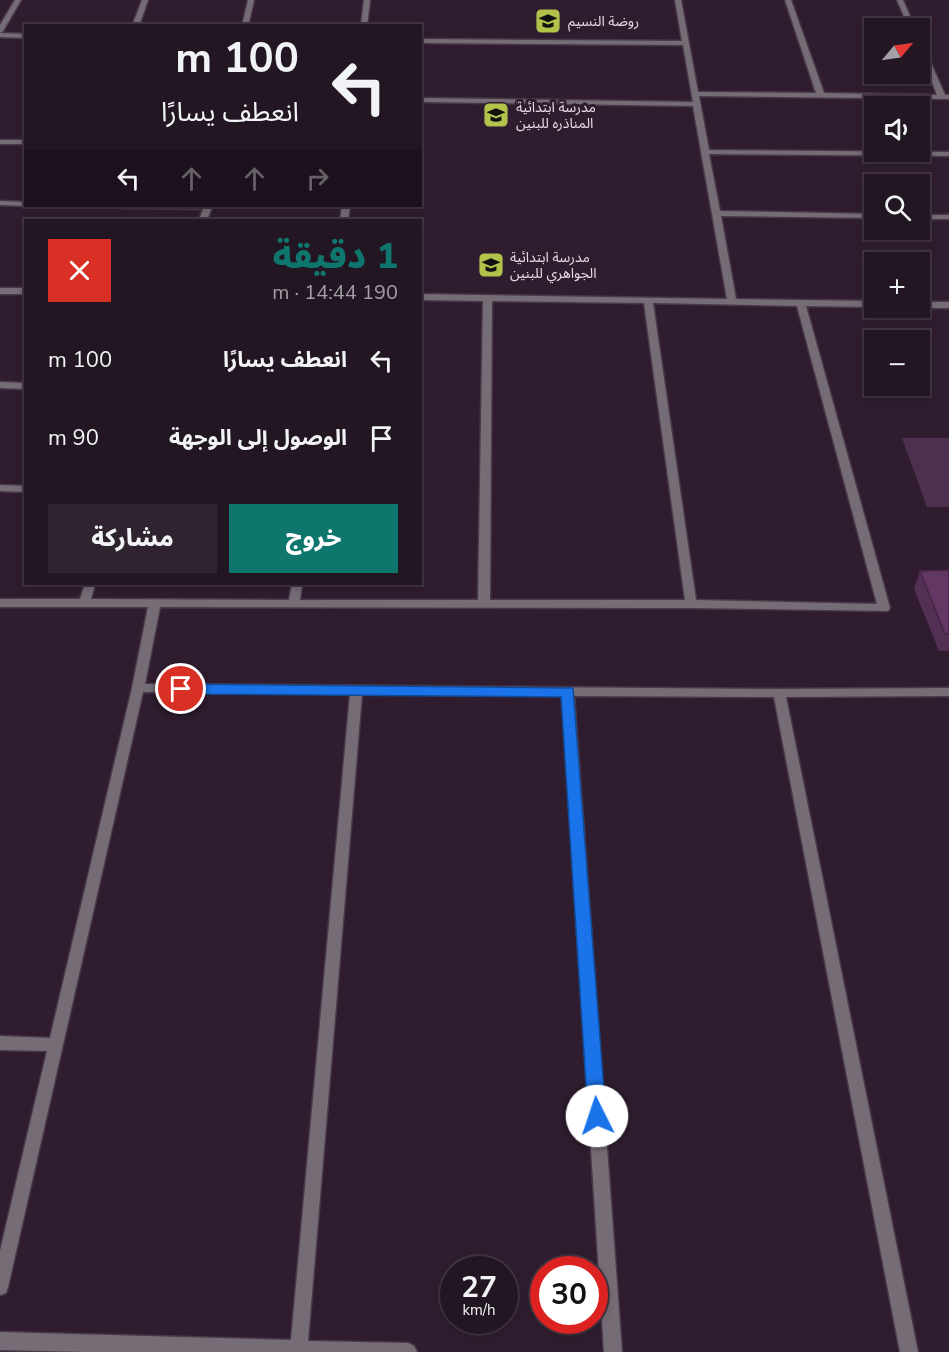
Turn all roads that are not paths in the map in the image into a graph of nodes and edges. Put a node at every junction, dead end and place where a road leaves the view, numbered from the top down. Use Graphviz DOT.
graph roads {
  1 [pos="18,0"];
  2 [pos="145,0"];
  3 [pos="251,0"];
  4 [pos="367,0"];
  5 [pos="678,0"];
  6 [pos="788,0"];
  7 [pos="900,0"];
  8 [pos="908,18"];
  9 [pos="136,24"];
  10 [pos="245,24"];
  11 [pos="364,24"];
  12 [pos="0,33"];
  13 [pos="24,36"];
  14 [pos="422,41"];
  15 [pos="686,43"];
  16 [pos="930,66"];
  17 [pos="695,94"];
  18 [pos="821,96"];
  19 [pos="945,97"];
  20 [pos="422,100"];
  21 [pos="697,104"];
  22 [pos="0,142"];
  23 [pos="24,142"];
  24 [pos="705,153"];
  25 [pos="949,154"];
  26 [pos="0,203"];
  27 [pos="24,204"];
  28 [pos="716,213"];
  29 [pos="864,216"];
  30 [pos="930,217"];
  31 [pos="949,217"];
  32 [pos="0,291"];
  33 [pos="24,291"];
  34 [pos="422,297"];
  35 [pos="488,298"];
  36 [pos="648,301"];
  37 [pos="732,302"];
  38 [pos="801,303"];
  39 [pos="864,304"];
  40 [pos="930,305"];
  41 [pos="949,305"];
  42 [pos="0,385"];
  43 [pos="24,386"];
  44 [pos="0,488"];
  45 [pos="24,489"];
  46 [pos="90,585"];
  47 [pos="297,585"];
  48 [pos="0,603"];
  49 [pos="84,603"];
  50 [pos="155,603"];
  51 [pos="294,603"];
  52 [pos="484,604"];
  53 [pos="691,604"];
  54 [pos="138,688"];
  55 [pos="356,690"];
  56 [pos="568,692"];
  57 [pos="949,692"];
  58 [pos="779,693"];
  59 [pos="0,1043"];
  60 [pos="56,1045"];
  61 [pos="0,1287"];
  62 [pos="0,1341"];
  63 [pos="299,1349"];
  64 [pos="250,1350"];
  65 [pos="408,1352"];
  66 [pos="613,1352"];
  67 [pos="909,1352"];
  1 -- 12 [label="street"];
  2 -- 9 [label="street"];
  3 -- 10 [label="street"];
  4 -- 11 [label="street"];
  5 -- 15 [label="street"];
  6 -- 18 [label="street"];
  7 -- 8 [label="street"];
  12 -- 13 [label="street"];
  14 -- 15 [label="street"];
  15 -- 17 [label="street"];
  16 -- 19 [label="street"];
  17 -- 18 [label="street"];
  17 -- 21 [label="street"];
  18 -- 19 [label="street"];
  20 -- 21 [label="street"];
  21 -- 24 [label="street"];
  22 -- 23 [label="street"];
  24 -- 25 [label="street"];
  24 -- 28 [label="street"];
  26 -- 27 [label="street"];
  28 -- 29 [label="street"];
  28 -- 37 [label="street"];
  30 -- 31 [label="street"];
  32 -- 33 [label="street"];
  34 -- 35 [label="street"];
  35 -- 36 [label="street"];
  35 -- 52 [label="street"];
  36 -- 37 [label="street"];
  36 -- 53 [label="street"];
  37 -- 38 [label="street"];
  38 -- 39 [label="street"];
  38 -- 53 [label="street"];
  40 -- 41 [label="street"];
  42 -- 43 [label="street"];
  44 -- 45 [label="street"];
  46 -- 49 [label="street"];
  47 -- 51 [label="street"];
  48 -- 49 [label="street"];
  49 -- 50 [label="street"];
  50 -- 51 [label="street"];
  50 -- 54 [label="street"];
  51 -- 52 [label="street"];
  52 -- 53 [label="street"];
  54 -- 55 [label="street"];
  54 -- 60 [label="street"];
  55 -- 56 [label="street"];
  55 -- 63 [label="street"];
  56 -- 58 [label="street"];
  56 -- 66 [label="street"];
  57 -- 58 [label="street"];
  58 -- 67 [label="street"];
  59 -- 60 [label="street"];
  60 -- 61 [label="street"];
  62 -- 64 [label="street"];
  63 -- 64 [label="street"];
  63 -- 65 [label="street"];
}
